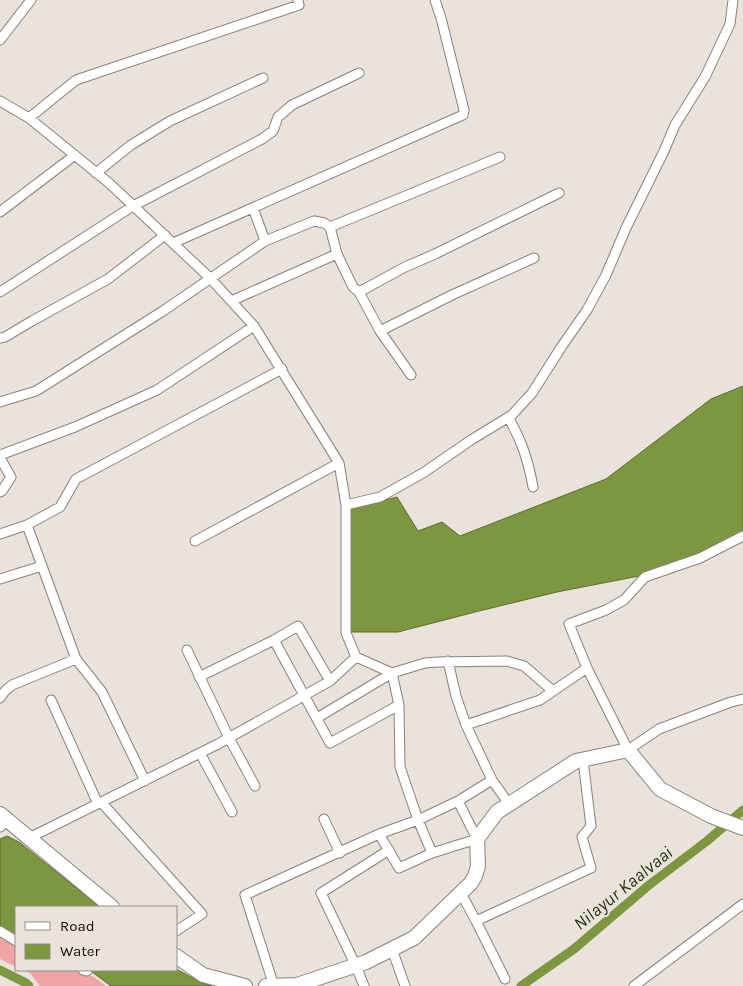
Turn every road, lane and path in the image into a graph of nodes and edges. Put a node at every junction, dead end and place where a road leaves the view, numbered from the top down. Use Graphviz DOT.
graph roads {
  1 [pos="31,0"];
  2 [pos="298,0"];
  3 [pos="435,0"];
  4 [pos="733,0"];
  5 [pos="0,40"];
  6 [pos="359,73"];
  7 [pos="264,78"];
  8 [pos="2,105"];
  9 [pos="29,118"];
  10 [pos="75,155"];
  11 [pos="500,157"];
  12 [pos="96,172"];
  13 [pos="559,192"];
  14 [pos="133,206"];
  15 [pos="253,208"];
  16 [pos="0,212"];
  17 [pos="330,227"];
  18 [pos="165,235"];
  19 [pos="265,241"];
  20 [pos="173,243"];
  21 [pos="337,254"];
  22 [pos="534,258"];
  23 [pos="210,278"];
  24 [pos="0,292"];
  25 [pos="359,292"];
  26 [pos="231,301"];
  27 [pos="254,326"];
  28 [pos="380,331"];
  29 [pos="0,338"];
  30 [pos="282,369"];
  31 [pos="411,375"];
  32 [pos="0,402"];
  33 [pos="508,417"];
  34 [pos="0,456"];
  35 [pos="339,463"];
  36 [pos="533,487"];
  37 [pos="0,492"];
  38 [pos="346,505"];
  39 [pos="27,525"];
  40 [pos="0,534"];
  41 [pos="743,536"];
  42 [pos="195,541"];
  43 [pos="42,566"];
  44 [pos="0,579"];
  45 [pos="274,640"];
  46 [pos="187,650"];
  47 [pos="356,657"];
  48 [pos="76,659"];
  49 [pos="448,661"];
  50 [pos="587,668"];
  51 [pos="392,673"];
  52 [pos="199,677"];
  53 [pos="330,681"];
  54 [pos="553,691"];
  55 [pos="305,695"];
  56 [pos="0,698"];
  57 [pos="743,699"];
  58 [pos="51,700"];
  59 [pos="399,705"];
  60 [pos="317,718"];
  61 [pos="466,725"];
  62 [pos="229,738"];
  63 [pos="628,750"];
  64 [pos="200,754"];
  65 [pos="582,760"];
  66 [pos="492,780"];
  67 [pos="145,781"];
  68 [pos="255,786"];
  69 [pos="458,801"];
  70 [pos="100,803"];
  71 [pos="509,804"];
  72 [pos="232,812"];
  73 [pos="324,818"];
  74 [pos="3,820"];
  75 [pos="418,820"];
  76 [pos="742,827"];
  77 [pos="379,834"];
  78 [pos="29,838"];
  79 [pos="477,839"];
  80 [pos="389,850"];
  81 [pos="340,853"];
  82 [pos="432,853"];
  83 [pos="461,893"];
  84 [pos="743,904"];
  85 [pos="111,906"];
  86 [pos="476,921"];
  87 [pos="178,930"];
  88 [pos="0,931"];
  89 [pos="15,940"];
  90 [pos="392,949"];
  91 [pos="178,957"];
  92 [pos="356,966"];
  93 [pos="505,979"];
  94 [pos="245,986"];
  95 [pos="266,986"];
  96 [pos="274,986"];
  97 [pos="364,986"];
  98 [pos="405,986"];
  99 [pos="634,986"];
  1 -- 5 [label="street"];
  2 -- 9 [label="street"];
  3 -- 15 [label="street"];
  4 -- 33 [label="street"];
  6 -- 14 [label="street"];
  7 -- 12 [label="street"];
  8 -- 9 [label="street"];
  9 -- 10 [label="street"];
  10 -- 12 [label="street"];
  10 -- 16 [label="street"];
  11 -- 17 [label="street"];
  12 -- 14 [label="street"];
  13 -- 25 [label="street"];
  14 -- 18 [label="street"];
  14 -- 24 [label="street"];
  15 -- 19 [label="street"];
  15 -- 20 [label="street"];
  17 -- 19 [label="street"];
  17 -- 21 [label="street"];
  18 -- 20 [label="street"];
  18 -- 29 [label="street"];
  19 -- 23 [label="street"];
  20 -- 23 [label="street"];
  21 -- 25 [label="street"];
  21 -- 26 [label="street"];
  22 -- 28 [label="street"];
  23 -- 26 [label="street"];
  23 -- 32 [label="street"];
  25 -- 28 [label="street"];
  26 -- 27 [label="street"];
  27 -- 30 [label="street"];
  27 -- 34 [label="street"];
  28 -- 31 [label="street"];
  30 -- 35 [label="street"];
  30 -- 39 [label="street"];
  33 -- 36 [label="street"];
  33 -- 38 [label="street"];
  34 -- 37 [label="street"];
  35 -- 38 [label="street"];
  35 -- 42 [label="street"];
  38 -- 47 [label="street"];
  39 -- 40 [label="street"];
  39 -- 43 [label="street"];
  41 -- 50 [label="street"];
  43 -- 44 [label="street"];
  43 -- 48 [label="street"];
  45 -- 52 [label="street"];
  45 -- 53 [label="street"];
  45 -- 55 [label="street"];
  46 -- 52 [label="street"];
  47 -- 51 [label="street"];
  47 -- 53 [label="street"];
  48 -- 56 [label="street"];
  48 -- 67 [label="street"];
  49 -- 51 [label="street"];
  49 -- 54 [label="street"];
  49 -- 61 [label="street"];
  50 -- 54 [label="street"];
  50 -- 63 [label="street"];
  51 -- 59 [label="street"];
  51 -- 60 [label="street"];
  52 -- 62 [label="street"];
  53 -- 55 [label="street"];
  54 -- 61 [label="street"];
  55 -- 60 [label="street"];
  55 -- 62 [label="street"];
  57 -- 63 [label="street"];
  58 -- 70 [label="street"];
  59 -- 60 [label="street"];
  59 -- 75 [label="street"];
  61 -- 66 [label="street"];
  62 -- 64 [label="street"];
  62 -- 68 [label="street"];
  63 -- 65 [label="main road"];
  63 -- 76 [label="main road"];
  64 -- 67 [label="street"];
  64 -- 72 [label="street"];
  65 -- 71 [label="main road"];
  65 -- 86 [label="street"];
  66 -- 69 [label="street"];
  66 -- 71 [label="street"];
  67 -- 70 [label="street"];
  69 -- 75 [label="street"];
  69 -- 79 [label="street"];
  70 -- 78 [label="street"];
  70 -- 87 [label="street"];
  71 -- 79 [label="main road"];
  73 -- 81 [label="street"];
  74 -- 78 [label="main road"];
  75 -- 77 [label="street"];
  75 -- 82 [label="street"];
  77 -- 80 [label="street"];
  77 -- 81 [label="street"];
  78 -- 85 [label="main road"];
  79 -- 82 [label="street"];
  79 -- 83 [label="main road"];
  80 -- 82 [label="street"];
  80 -- 92 [label="street"];
  81 -- 96 [label="street"];
  83 -- 86 [label="street"];
  83 -- 90 [label="main road"];
  84 -- 99 [label="street"];
  86 -- 93 [label="street"];
  88 -- 89 [label="street"];
  90 -- 92 [label="main road"];
  90 -- 98 [label="street"];
  91 -- 94 [label="main road"];
  92 -- 96 [label="main road"];
  92 -- 97 [label="street"];
  95 -- 96 [label="main road"];
}
